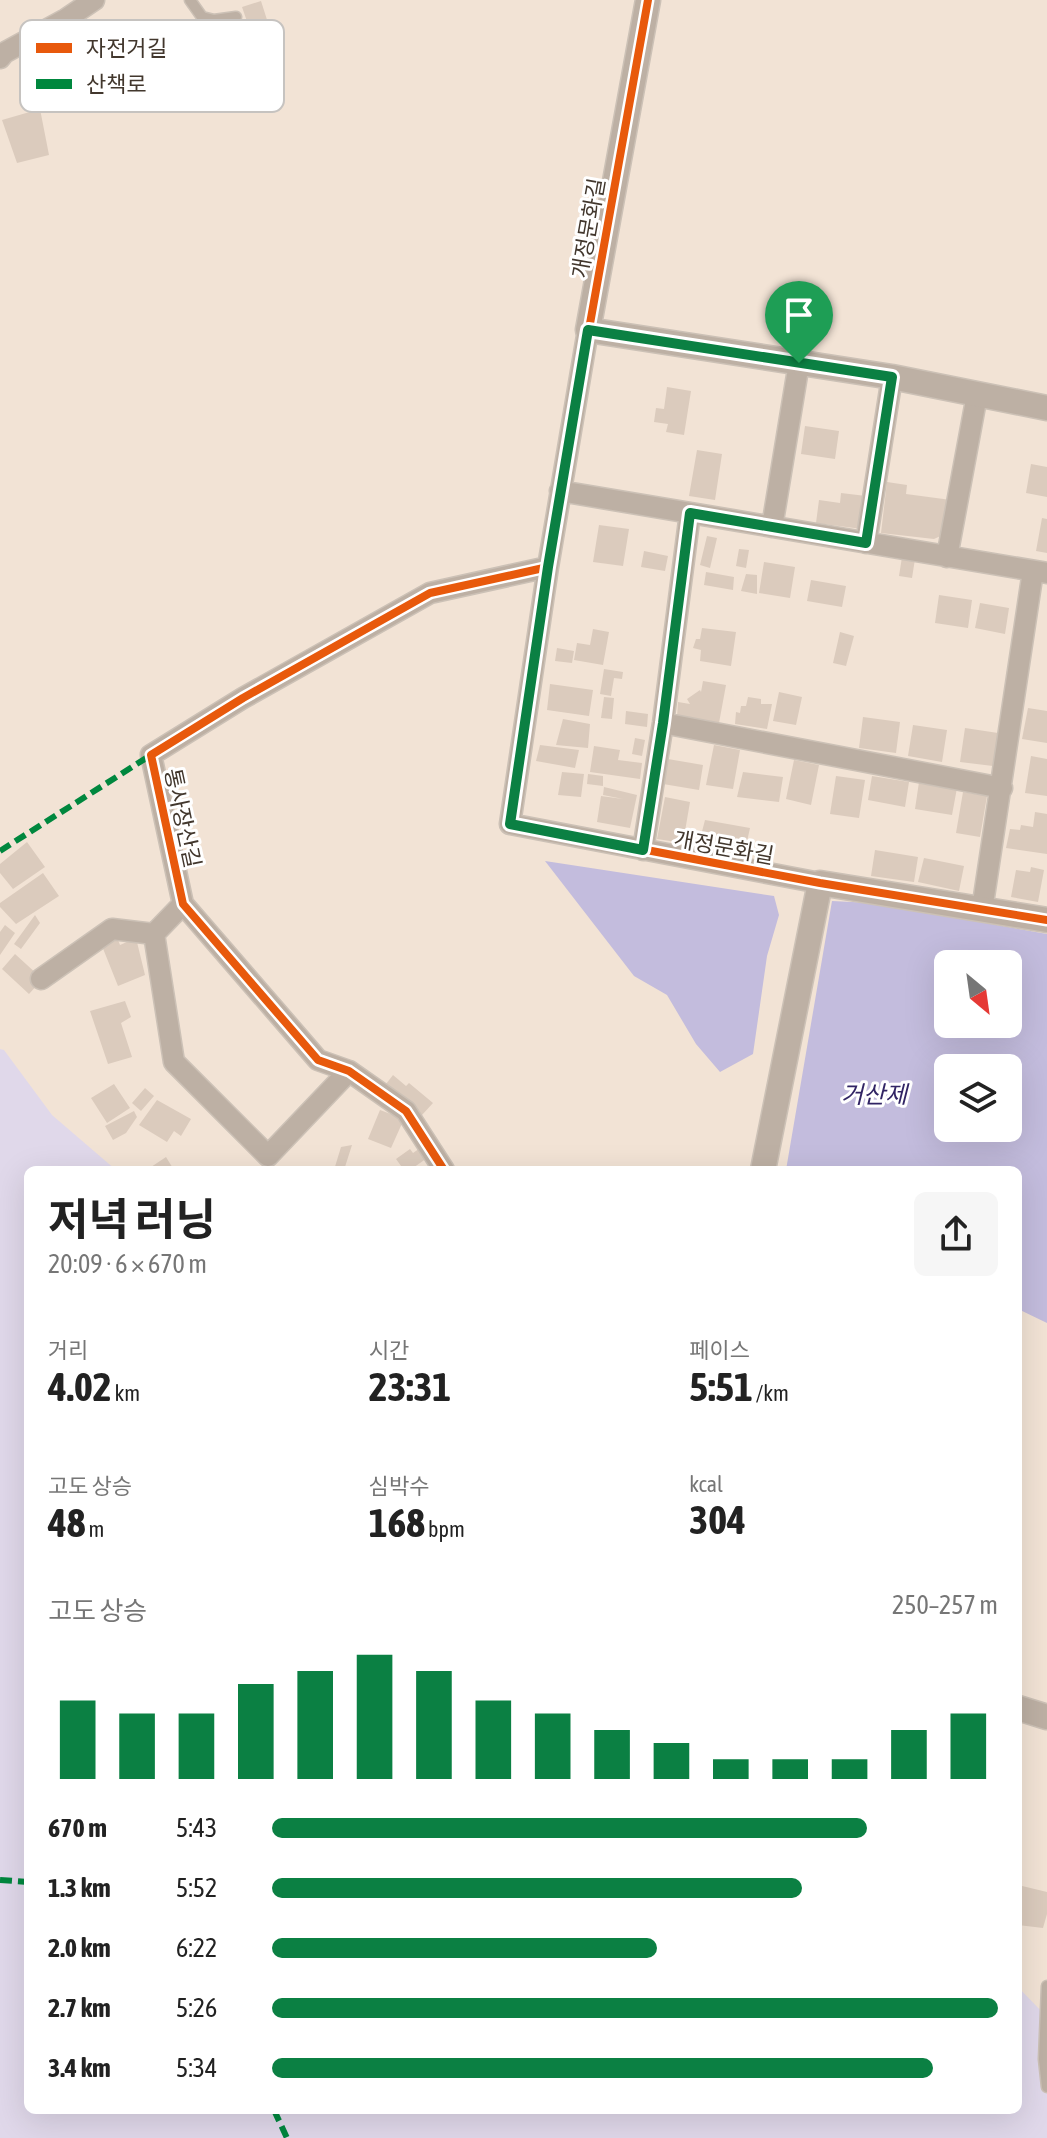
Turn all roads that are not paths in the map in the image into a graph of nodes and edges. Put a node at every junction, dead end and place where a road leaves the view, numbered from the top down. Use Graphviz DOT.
graph roads {
  1 [pos="94,0"];
  2 [pos="190,0"];
  3 [pos="648,0"];
  4 [pos="236,17"];
  5 [pos="64,20"];
  6 [pos="20,44"];
  7 [pos="0,58"];
  8 [pos="588,330"];
  9 [pos="799,363"];
  10 [pos="892,377"];
  11 [pos="977,395"];
  12 [pos="1047,408"];
  13 [pos="560,491"];
  14 [pos="690,513"];
  15 [pos="772,527"];
  16 [pos="866,543"];
  17 [pos="947,557"];
  18 [pos="548,567"];
  19 [pos="1040,572"];
  20 [pos="663,723"];
  21 [pos="1002,788"];
  22 [pos="643,850"];
  23 [pos="820,883"];
  24 [pos="183,904"];
  25 [pos="982,910"];
  26 [pos="1047,920"];
  27 [pos="154,934"];
  28 [pos="41,979"];
  29 [pos="349,1071"];
  30 [pos="441,1166"];
  31 [pos="764,1166"];
  32 [pos="1022,1709"];
  33 [pos="1047,1717"];
  34 [pos="1047,1986"];
  35 [pos="1047,2087"];
  1 -- 5 [label="street"];
  2 -- 4 [label="lane"];
  3 -- 8 [label="street, 개정문화길"];
  6 -- 7 [label="street"];
  8 -- 9 [label="street"];
  8 -- 13 [label="street, 개정문화길"];
  9 -- 10 [label="street"];
  9 -- 15 [label="street"];
  10 -- 11 [label="street"];
  10 -- 16 [label="street"];
  11 -- 12 [label="street"];
  11 -- 17 [label="street"];
  13 -- 14 [label="street"];
  13 -- 18 [label="street, 개정문화길"];
  14 -- 15 [label="street"];
  14 -- 20 [label="street, 개정문화길"];
  15 -- 16 [label="street"];
  16 -- 17 [label="street"];
  17 -- 19 [label="street"];
  18 -- 22 [label="street, 개정문화길"];
  18 -- 24 [label="street, 통사장산길"];
  19 -- 21 [label="street"];
  20 -- 21 [label="street"];
  20 -- 22 [label="street, 개정문화길"];
  21 -- 25 [label="street"];
  22 -- 23 [label="street, 개정문화길"];
  23 -- 25 [label="street, 개정문화길"];
  23 -- 31 [label="street"];
  24 -- 27 [label="street"];
  24 -- 29 [label="street, 통사장산길"];
  25 -- 26 [label="street, 개정문화길"];
  27 -- 28 [label="street"];
  27 -- 29 [label="street"];
  29 -- 30 [label="street, 통사장산길"];
  32 -- 33 [label="street"];
  34 -- 35 [label="lane"];
}
